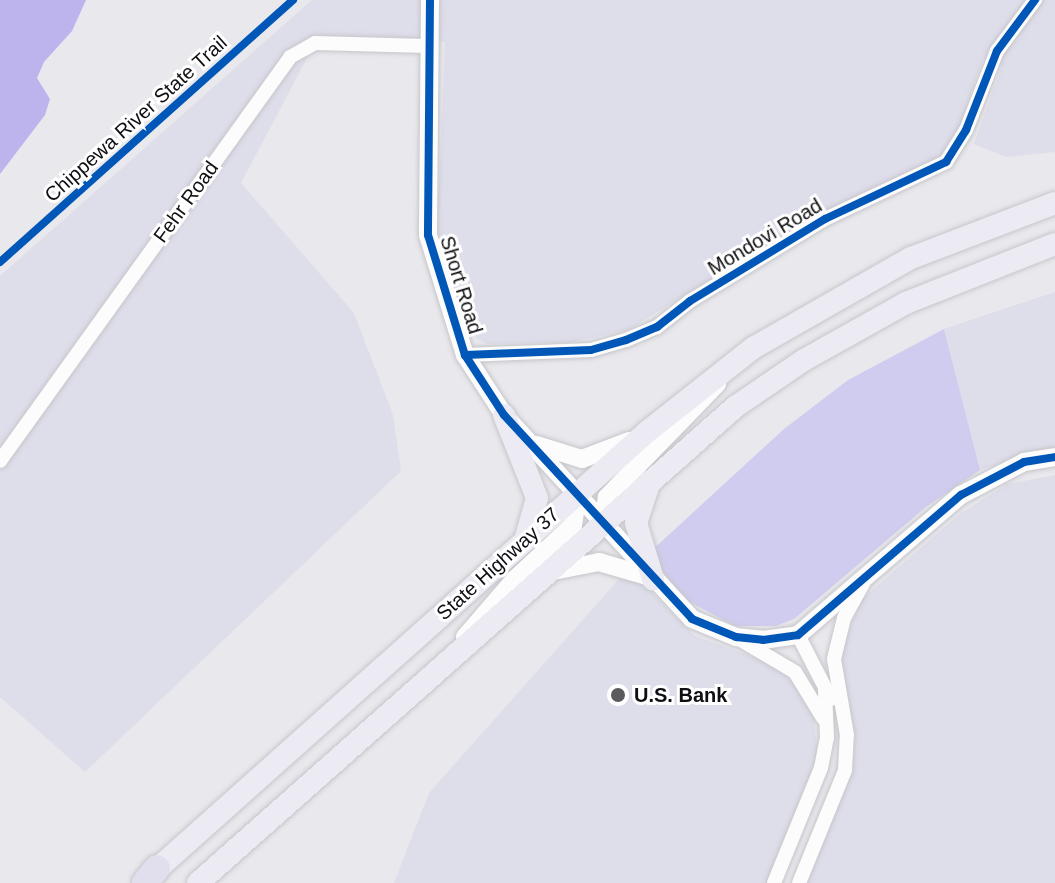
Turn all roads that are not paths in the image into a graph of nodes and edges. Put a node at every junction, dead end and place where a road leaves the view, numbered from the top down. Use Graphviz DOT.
graph roads {
  1 [pos="430,0"];
  2 [pos="1035,0"];
  3 [pos="427,46"];
  4 [pos="1055,203"];
  5 [pos="1055,244"];
  6 [pos="465,355"];
  7 [pos="728,369"];
  8 [pos="504,415"];
  9 [pos="643,436"];
  10 [pos="526,439"];
  11 [pos="1055,457"];
  12 [pos="0,461"];
  13 [pos="653,476"];
  14 [pos="578,493"];
  15 [pos="604,520"];
  16 [pos="524,542"];
  17 [pos="547,572"];
  18 [pos="867,577"];
  19 [pos="653,579"];
  20 [pos="798,635"];
  21 [pos="736,637"];
  22 [pos="439,668"];
  23 [pos="825,691"];
  24 [pos="842,715"];
  25 [pos="827,725"];
  26 [pos="148,878"];
  27 [pos="198,883"];
  28 [pos="774,883"];
  29 [pos="799,883"];
  1 -- 3 [label="street, Short Road"];
  2 -- 6 [label="street, Mondovi Road"];
  3 -- 6 [label="street, Short Road"];
  3 -- 12 [label="street, Fehr Road"];
  4 -- 7 [label="main road, State Highway 37"];
  5 -- 13 [label="main road, State Highway 37"];
  6 -- 8 [label="street, Short Road"];
  7 -- 9 [label="main road, State Highway 37"];
  7 -- 15 [label="street"];
  8 -- 10 [label="street, Short Road"];
  8 -- 16 [label="main road"];
  9 -- 10 [label="street"];
  9 -- 14 [label="main road, State Highway 37"];
  10 -- 14 [label="street, Short Road"];
  11 -- 18 [label="street"];
  13 -- 15 [label="main road, State Highway 37"];
  13 -- 19 [label="main road"];
  14 -- 15 [label="street, Short Road"];
  14 -- 16 [label="main road, State Highway 37"];
  14 -- 22 [label="street"];
  15 -- 17 [label="main road, State Highway 37"];
  15 -- 19 [label="street, Short Road"];
  16 -- 26 [label="main road, State Highway 37"];
  17 -- 19 [label="street"];
  17 -- 22 [label="main road, State Highway 37"];
  18 -- 20 [label="street"];
  18 -- 24 [label="street"];
  19 -- 21 [label="street, Short Road"];
  20 -- 21 [label="street"];
  20 -- 23 [label="street"];
  21 -- 25 [label="street"];
  22 -- 27 [label="main road, State Highway 37"];
  23 -- 24 [label="street"];
  23 -- 25 [label="street"];
  24 -- 29 [label="street"];
  25 -- 28 [label="street"];
}
